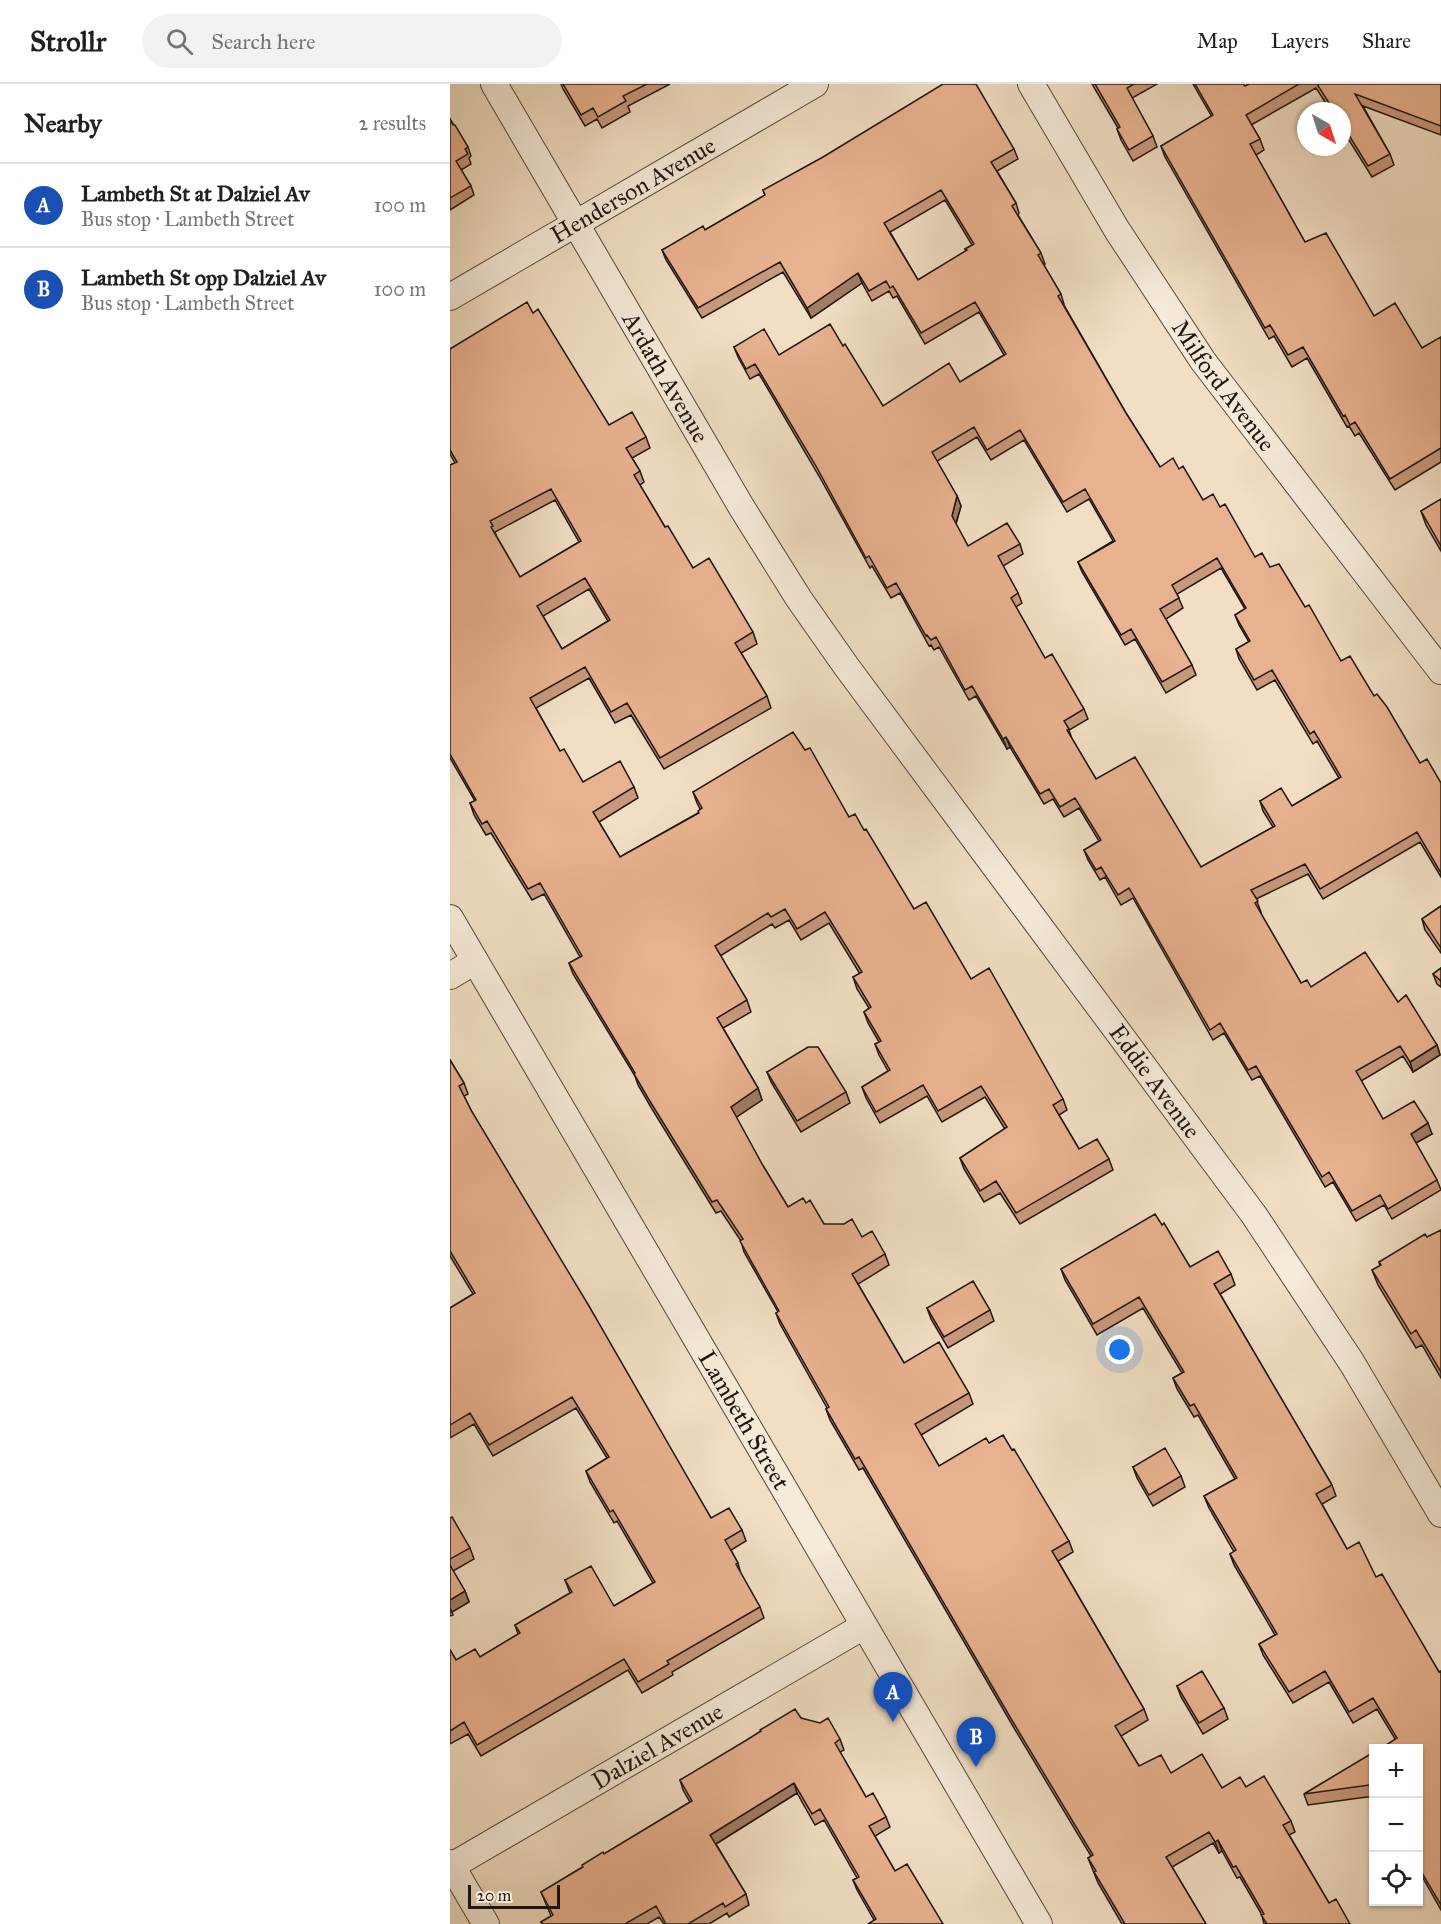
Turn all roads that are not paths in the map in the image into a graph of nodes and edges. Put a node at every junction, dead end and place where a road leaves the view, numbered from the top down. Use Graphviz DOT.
graph roads {
  1 [pos="494,84"];
  2 [pos="815,84"];
  3 [pos="1031,84"];
  4 [pos="575,224"];
  5 [pos="450,297"];
  6 [pos="846,666"];
  7 [pos="1441,671"];
  8 [pos="450,918"];
  9 [pos="475,961"];
  10 [pos="450,976"];
  11 [pos="1441,1514"];
  12 [pos="864,1626"];
  13 [pos="451,1866"];
  14 [pos="486,1924"];
  15 [pos="1039,1924"];
  1 -- 4 [label="street, Ardath Avenue"];
  2 -- 4 [label="street, Henderson Avenue"];
  3 -- 7 [label="street, Milford Avenue"];
  4 -- 5 [label="street, Henderson Avenue"];
  4 -- 6 [label="street, Ardath Avenue"];
  6 -- 11 [label="street, Eddie Avenue"];
  8 -- 9 [label="street, Lambeth Street"];
  9 -- 10 [label="street"];
  9 -- 12 [label="street, Lambeth Street"];
  12 -- 13 [label="street, Dalziel Avenue"];
  12 -- 15 [label="street, Lambeth Street"];
  13 -- 14 [label="street"];
}
